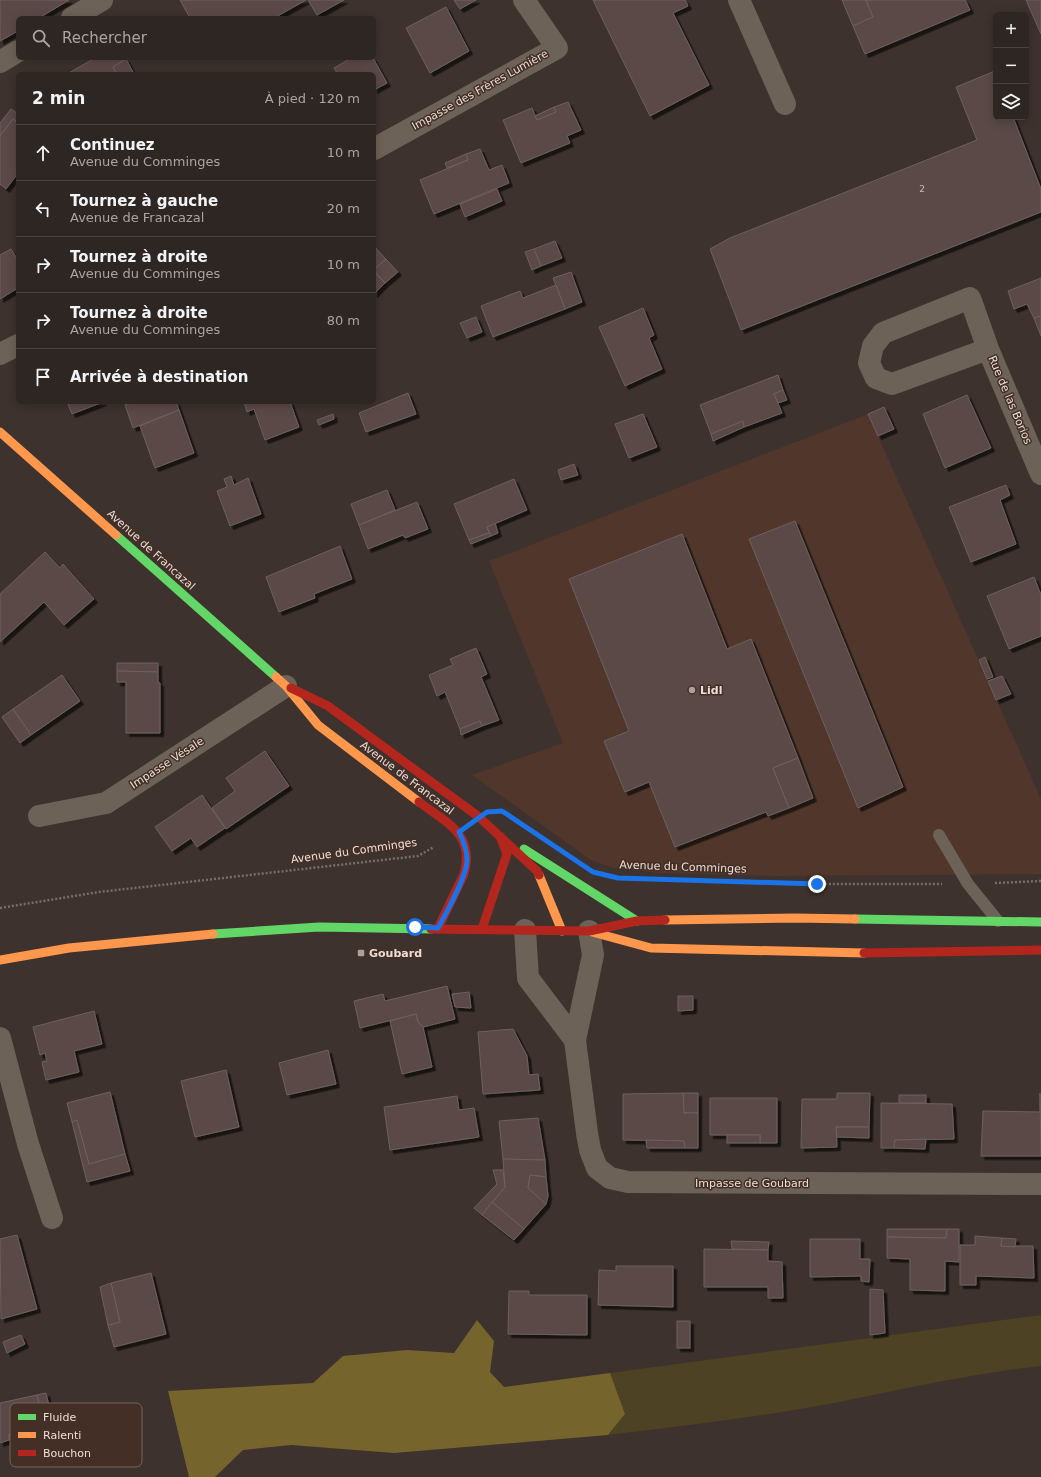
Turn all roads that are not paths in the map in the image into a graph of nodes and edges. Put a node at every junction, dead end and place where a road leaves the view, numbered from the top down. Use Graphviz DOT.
graph roads {
  1 [pos="102,0"];
  2 [pos="524,0"];
  3 [pos="739,0"];
  4 [pos="75,16"];
  5 [pos="16,52"];
  6 [pos="0,62"];
  7 [pos="785,104"];
  8 [pos="376,148"];
  9 [pos="16,346"];
  10 [pos="988,349"];
  11 [pos="0,354"];
  12 [pos="0,432"];
  13 [pos="1041,474"];
  14 [pos="286,686"];
  15 [pos="39,816"];
  16 [pos="938,835"];
  17 [pos="500,836"];
  18 [pos="637,921"];
  19 [pos="998,921"];
  20 [pos="1041,922"];
  21 [pos="438,928"];
  22 [pos="482,929"];
  23 [pos="525,930"];
  24 [pos="562,930"];
  25 [pos="589,931"];
  26 [pos="1041,950"];
  27 [pos="0,960"];
  28 [pos="0,1038"];
  29 [pos="575,1040"];
  30 [pos="1041,1184"];
  31 [pos="52,1218"];
  1 -- 4 [label="street"];
  2 -- 8 [label="street, Impasse des Frères Lumière"];
  3 -- 7 [label="street"];
  5 -- 6 [label="street"];
  9 -- 11 [label="street"];
  10 -- 10 [label="street, Rue de las Borios"];
  10 -- 13 [label="street, Rue de las Borios"];
  12 -- 14 [label="main road, Avenue de Francazal"];
  14 -- 15 [label="street, Impasse Vésale"];
  14 -- 17 [label="main road, Avenue de Francazal"];
  14 -- 21 [label="main road, Avenue de Francazal"];
  16 -- 19 [label="lane"];
  17 -- 18 [label="main road, Avenue de Francazal"];
  17 -- 22 [label="main road, Avenue de Francazal"];
  17 -- 24 [label="main road, Avenue de Francazal"];
  18 -- 19 [label="main road"];
  18 -- 25 [label="main road"];
  19 -- 20 [label="main road"];
  21 -- 22 [label="main road"];
  21 -- 27 [label="main road"];
  22 -- 23 [label="main road"];
  23 -- 24 [label="main road"];
  23 -- 29 [label="street, Impasse de Goubard"];
  24 -- 25 [label="main road"];
  25 -- 26 [label="main road"];
  25 -- 29 [label="street, Impasse de Goubard"];
  28 -- 31 [label="street"];
  29 -- 30 [label="street, Impasse de Goubard"];
}
